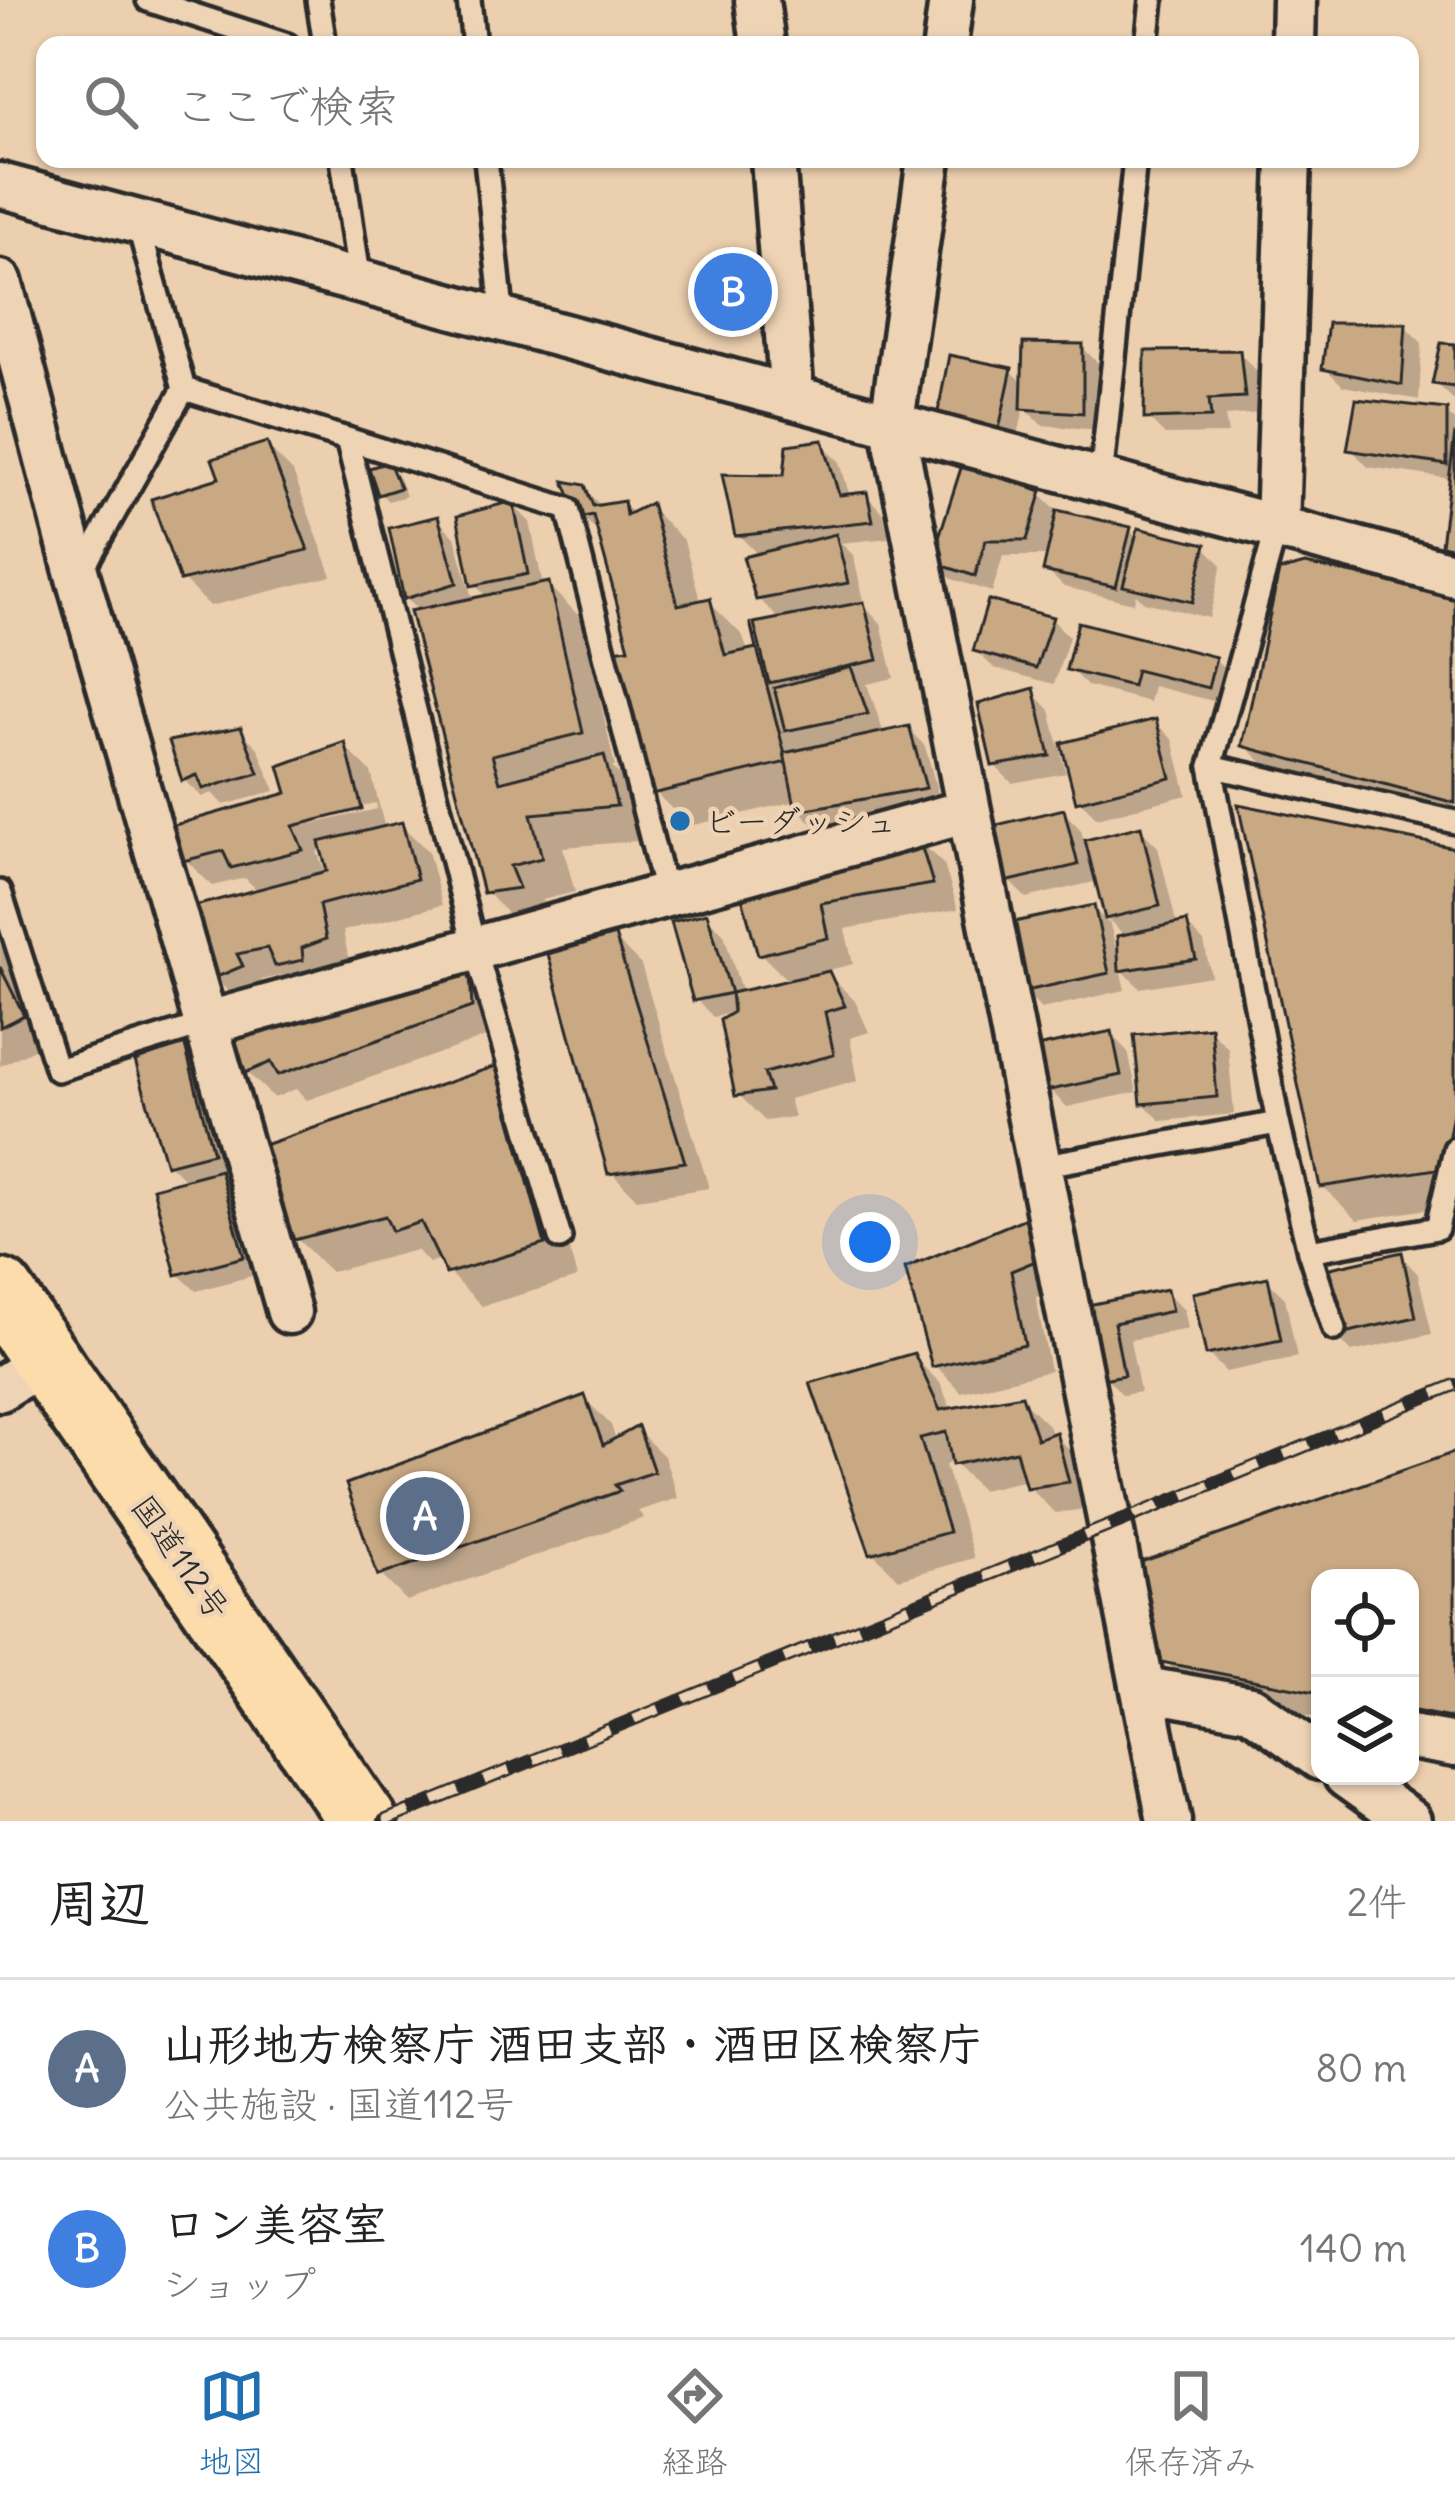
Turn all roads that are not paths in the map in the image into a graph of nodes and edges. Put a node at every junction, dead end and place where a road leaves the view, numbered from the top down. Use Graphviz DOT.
graph roads {
  1 [pos="148,0"];
  2 [pos="318,0"];
  3 [pos="469,0"];
  4 [pos="757,0"];
  5 [pos="951,0"];
  6 [pos="1152,0"];
  7 [pos="1294,0"];
  8 [pos="259,36"];
  9 [pos="324,36"];
  10 [pos="473,36"];
  11 [pos="762,36"];
  12 [pos="946,36"];
  13 [pos="1148,36"];
  14 [pos="1293,36"];
  15 [pos="343,168"];
  16 [pos="487,168"];
  17 [pos="774,168"];
  18 [pos="928,168"];
  19 [pos="1134,168"];
  20 [pos="1289,168"];
  21 [pos="0,185"];
  22 [pos="138,224"];
  23 [pos="0,282"];
  24 [pos="360,283"];
  25 [pos="503,321"];
  26 [pos="184,389"];
  27 [pos="792,397"];
  28 [pos="892,422"];
  29 [pos="347,439"];
  30 [pos="1101,480"];
  31 [pos="1277,527"];
  32 [pos="1455,575"];
  33 [pos="78,578"];
  34 [pos="1211,766"];
  35 [pos="968,811"];
  36 [pos="1455,822"];
  37 [pos="0,892"];
  38 [pos="666,896"];
  39 [pos="475,949"];
  40 [pos="205,1024"];
  41 [pos="1278,1123"];
  42 [pos="1455,1149"];
  43 [pos="1040,1166"];
  44 [pos="560,1238"];
  45 [pos="1309,1251"];
  46 [pos="0,1293"];
  47 [pos="289,1312"];
  48 [pos="1334,1329"];
  49 [pos="22,1375"];
  50 [pos="1145,1690"];
  51 [pos="1251,1708"];
  52 [pos="1311,1719"];
  53 [pos="1419,1739"];
  54 [pos="1455,1745"];
  55 [pos="1311,1751"];
  56 [pos="1358,1785"];
  57 [pos="352,1806"];
  58 [pos="1169,1821"];
  59 [pos="1408,1821"];
  1 -- 8 [label="lane"];
  2 -- 9 [label="lane"];
  3 -- 10 [label="lane"];
  4 -- 11 [label="street"];
  5 -- 12 [label="street"];
  6 -- 13 [label="lane"];
  7 -- 14 [label="street"];
  15 -- 24 [label="lane"];
  16 -- 25 [label="lane"];
  17 -- 27 [label="street"];
  18 -- 28 [label="street"];
  19 -- 30 [label="lane"];
  20 -- 31 [label="street"];
  21 -- 22 [label="street"];
  22 -- 24 [label="street"];
  22 -- 26 [label="lane"];
  23 -- 33 [label="street"];
  24 -- 25 [label="street"];
  25 -- 27 [label="street"];
  26 -- 29 [label="lane"];
  26 -- 33 [label="lane"];
  27 -- 28 [label="street"];
  28 -- 30 [label="street"];
  28 -- 35 [label="street"];
  29 -- 38 [label="lane"];
  29 -- 39 [label="lane"];
  30 -- 31 [label="street"];
  31 -- 32 [label="street"];
  31 -- 34 [label="lane"];
  33 -- 40 [label="street"];
  34 -- 36 [label="lane"];
  34 -- 41 [label="lane"];
  35 -- 38 [label="street"];
  35 -- 43 [label="street"];
  37 -- 40 [label="lane"];
  38 -- 39 [label="street"];
  39 -- 40 [label="street"];
  39 -- 44 [label="lane"];
  40 -- 47 [label="street"];
  41 -- 43 [label="lane"];
  41 -- 45 [label="lane"];
  42 -- 45 [label="lane"];
  43 -- 50 [label="street"];
  45 -- 48 [label="lane"];
  46 -- 49 [label="highway, 国道112号"];
  49 -- 57 [label="highway, 国道112号"];
  50 -- 51 [label="street"];
  50 -- 58 [label="street"];
  51 -- 52 [label="street"];
  51 -- 55 [label="street"];
  53 -- 54 [label="street"];
  56 -- 59 [label="street"];
}
